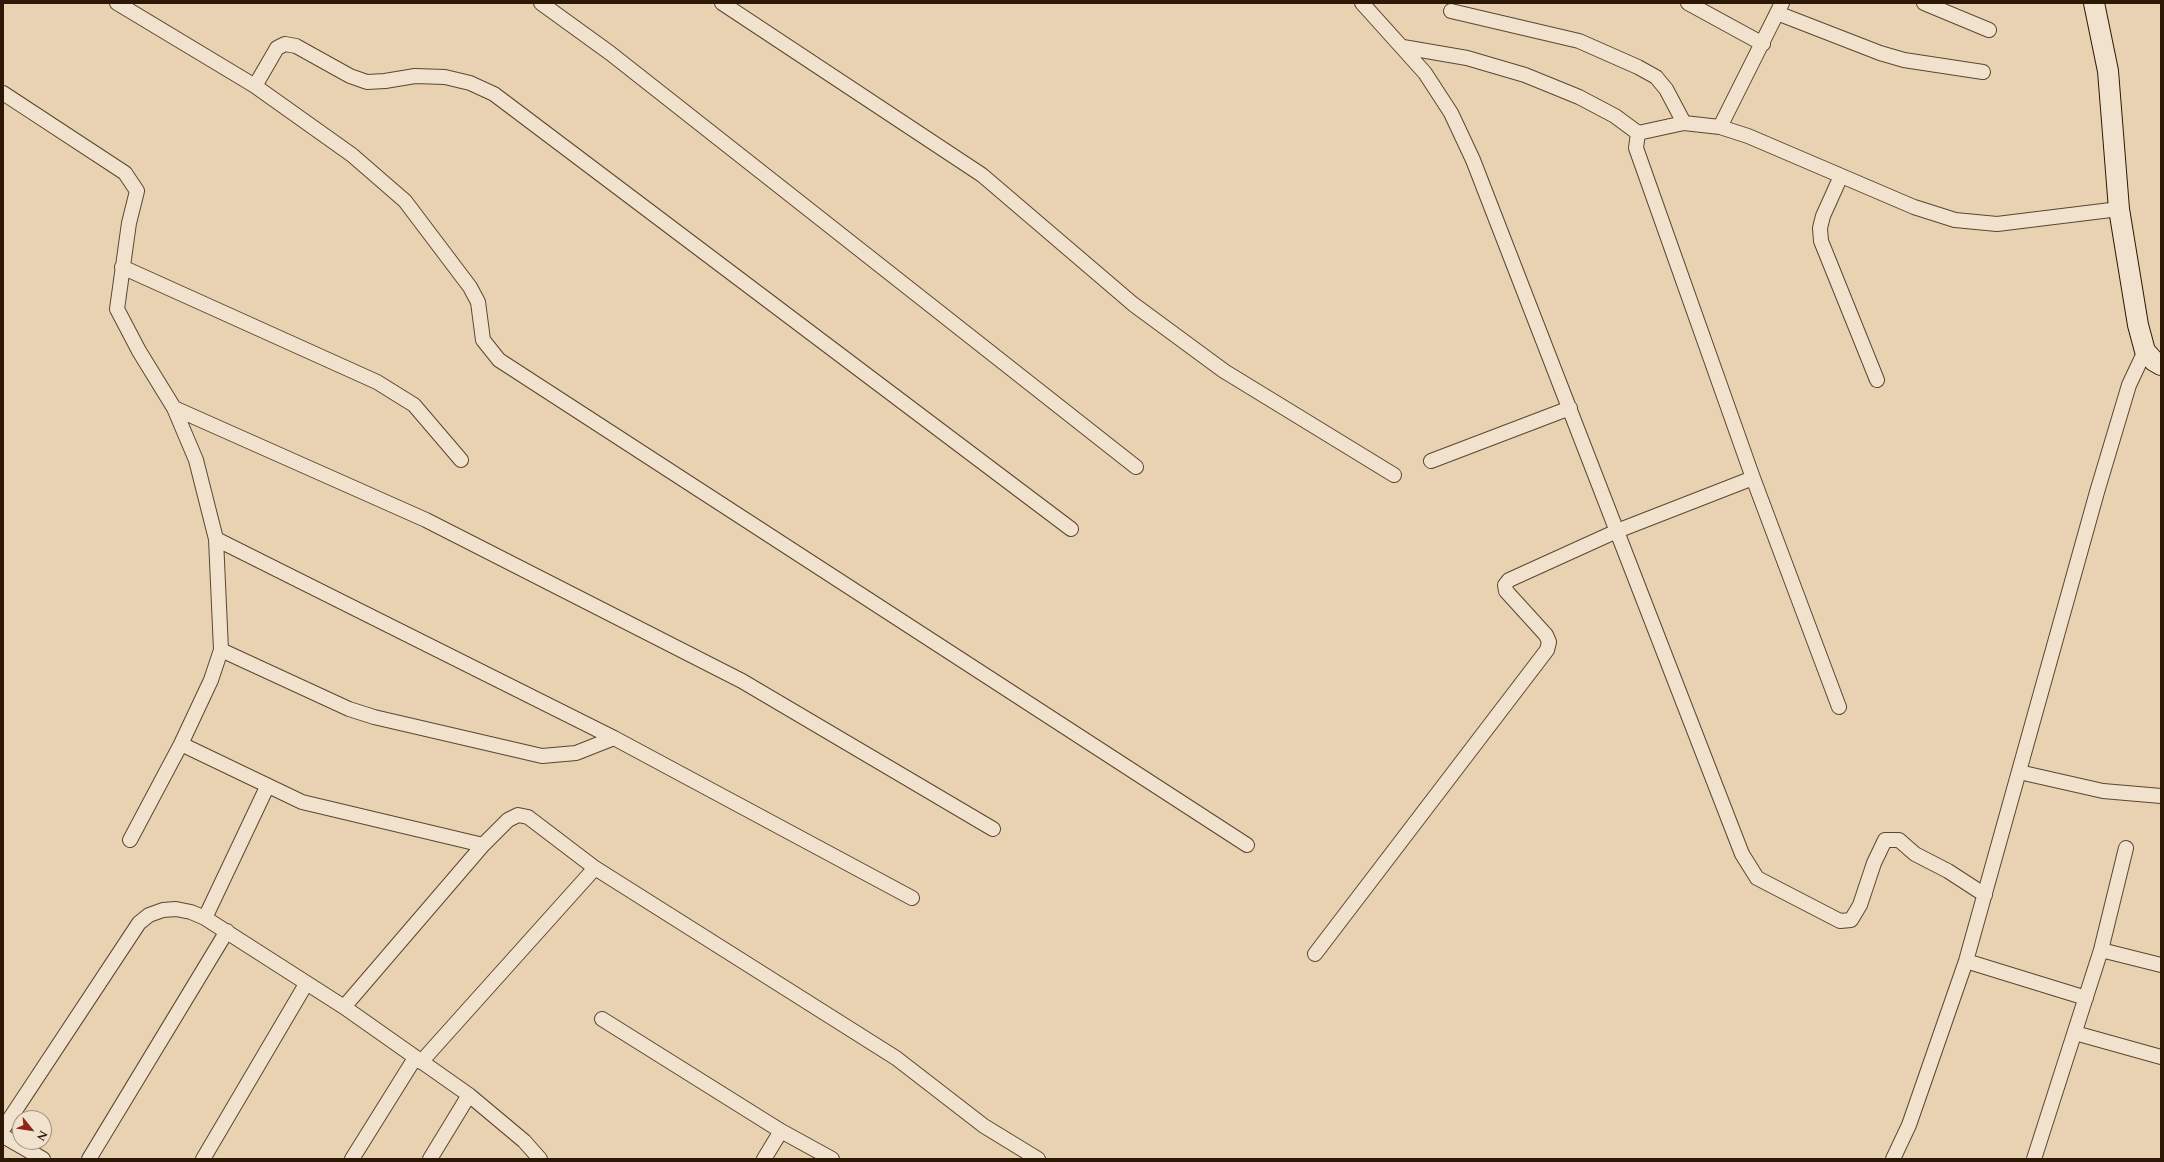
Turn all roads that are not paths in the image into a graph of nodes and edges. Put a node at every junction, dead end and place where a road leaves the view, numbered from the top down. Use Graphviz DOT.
graph roads {
  1 [pos="117,3"];
  2 [pos="541,3"];
  3 [pos="722,3"];
  4 [pos="1362,3"];
  5 [pos="1688,3"];
  6 [pos="1924,3"];
  7 [pos="2094,3"];
  8 [pos="1780,8"];
  9 [pos="1451,11"];
  10 [pos="1989,30"];
  11 [pos="1763,44"];
  12 [pos="1403,47"];
  13 [pos="1983,72"];
  14 [pos="255,86"];
  15 [pos="3,94"];
  16 [pos="1684,123"];
  17 [pos="1720,127"];
  18 [pos="1638,133"];
  19 [pos="1841,176"];
  20 [pos="2119,209"];
  21 [pos="122,267"];
  22 [pos="2145,351"];
  23 [pos="2161,365"];
  24 [pos="1877,380"];
  25 [pos="174,408"];
  26 [pos="1570,408"];
  27 [pos="460,460"];
  28 [pos="1431,461"];
  29 [pos="1136,468"];
  30 [pos="1394,475"];
  31 [pos="1753,478"];
  32 [pos="1071,529"];
  33 [pos="1617,531"];
  34 [pos="216,539"];
  35 [pos="221,650"];
  36 [pos="1839,707"];
  37 [pos="614,738"];
  38 [pos="181,744"];
  39 [pos="2019,772"];
  40 [pos="267,787"];
  41 [pos="2161,796"];
  42 [pos="993,829"];
  43 [pos="130,840"];
  44 [pos="483,845"];
  45 [pos="1247,845"];
  46 [pos="2126,848"];
  47 [pos="595,868"];
  48 [pos="1985,895"];
  49 [pos="912,898"];
  50 [pos="205,918"];
  51 [pos="227,931"];
  52 [pos="2102,950"];
  53 [pos="1315,954"];
  54 [pos="1966,961"];
  55 [pos="2161,965"];
  56 [pos="306,984"];
  57 [pos="2086,998"];
  58 [pos="344,1007"];
  59 [pos="602,1019"];
  60 [pos="2075,1033"];
  61 [pos="2161,1057"];
  62 [pos="418,1060"];
  63 [pos="469,1095"];
  64 [pos="3,1129"];
  65 [pos="781,1131"];
  66 [pos="3,1136"];
  67 [pos="1896,1157"];
  68 [pos="43,1159"];
  69 [pos="89,1159"];
  70 [pos="203,1159"];
  71 [pos="352,1159"];
  72 [pos="430,1159"];
  73 [pos="540,1159"];
  74 [pos="764,1159"];
  75 [pos="832,1159"];
  76 [pos="1038,1159"];
  77 [pos="2034,1159"];
  1 -- 14 [label="street"];
  2 -- 29 [label="street"];
  3 -- 30 [label="street"];
  4 -- 12 [label="street"];
  5 -- 11 [label="street"];
  6 -- 10 [label="street"];
  7 -- 20 [label="street"];
  8 -- 11 [label="street"];
  8 -- 13 [label="street"];
  9 -- 16 [label="street"];
  11 -- 17 [label="street"];
  12 -- 18 [label="street"];
  12 -- 26 [label="street"];
  14 -- 32 [label="street"];
  14 -- 45 [label="street"];
  15 -- 21 [label="street"];
  16 -- 17 [label="street"];
  16 -- 18 [label="street"];
  17 -- 19 [label="street"];
  18 -- 31 [label="street"];
  19 -- 20 [label="street"];
  19 -- 24 [label="street"];
  20 -- 22 [label="street"];
  21 -- 25 [label="street"];
  21 -- 27 [label="street"];
  22 -- 23 [label="street"];
  22 -- 39 [label="street"];
  25 -- 34 [label="street"];
  25 -- 42 [label="street"];
  26 -- 28 [label="street"];
  26 -- 33 [label="street"];
  31 -- 33 [label="street"];
  31 -- 36 [label="street"];
  33 -- 48 [label="street"];
  33 -- 53 [label="street"];
  34 -- 35 [label="street"];
  34 -- 37 [label="street"];
  35 -- 37 [label="street"];
  35 -- 38 [label="street"];
  37 -- 49 [label="street"];
  38 -- 40 [label="street"];
  38 -- 43 [label="street"];
  39 -- 41 [label="street"];
  39 -- 48 [label="street"];
  40 -- 44 [label="street"];
  40 -- 50 [label="street"];
  44 -- 47 [label="street"];
  44 -- 58 [label="street"];
  46 -- 52 [label="street"];
  47 -- 62 [label="street"];
  47 -- 76 [label="street"];
  48 -- 54 [label="street"];
  50 -- 51 [label="street"];
  50 -- 64 [label="street"];
  51 -- 56 [label="street"];
  51 -- 69 [label="street"];
  52 -- 55 [label="street"];
  52 -- 57 [label="street"];
  54 -- 57 [label="street"];
  54 -- 67 [label="street"];
  56 -- 58 [label="street"];
  56 -- 70 [label="street"];
  57 -- 60 [label="street"];
  58 -- 62 [label="street"];
  59 -- 65 [label="street"];
  60 -- 61 [label="street"];
  60 -- 77 [label="street"];
  62 -- 63 [label="street"];
  62 -- 71 [label="street"];
  63 -- 72 [label="street"];
  63 -- 73 [label="street"];
  65 -- 74 [label="street"];
  65 -- 75 [label="street"];
  66 -- 68 [label="street"];
}
